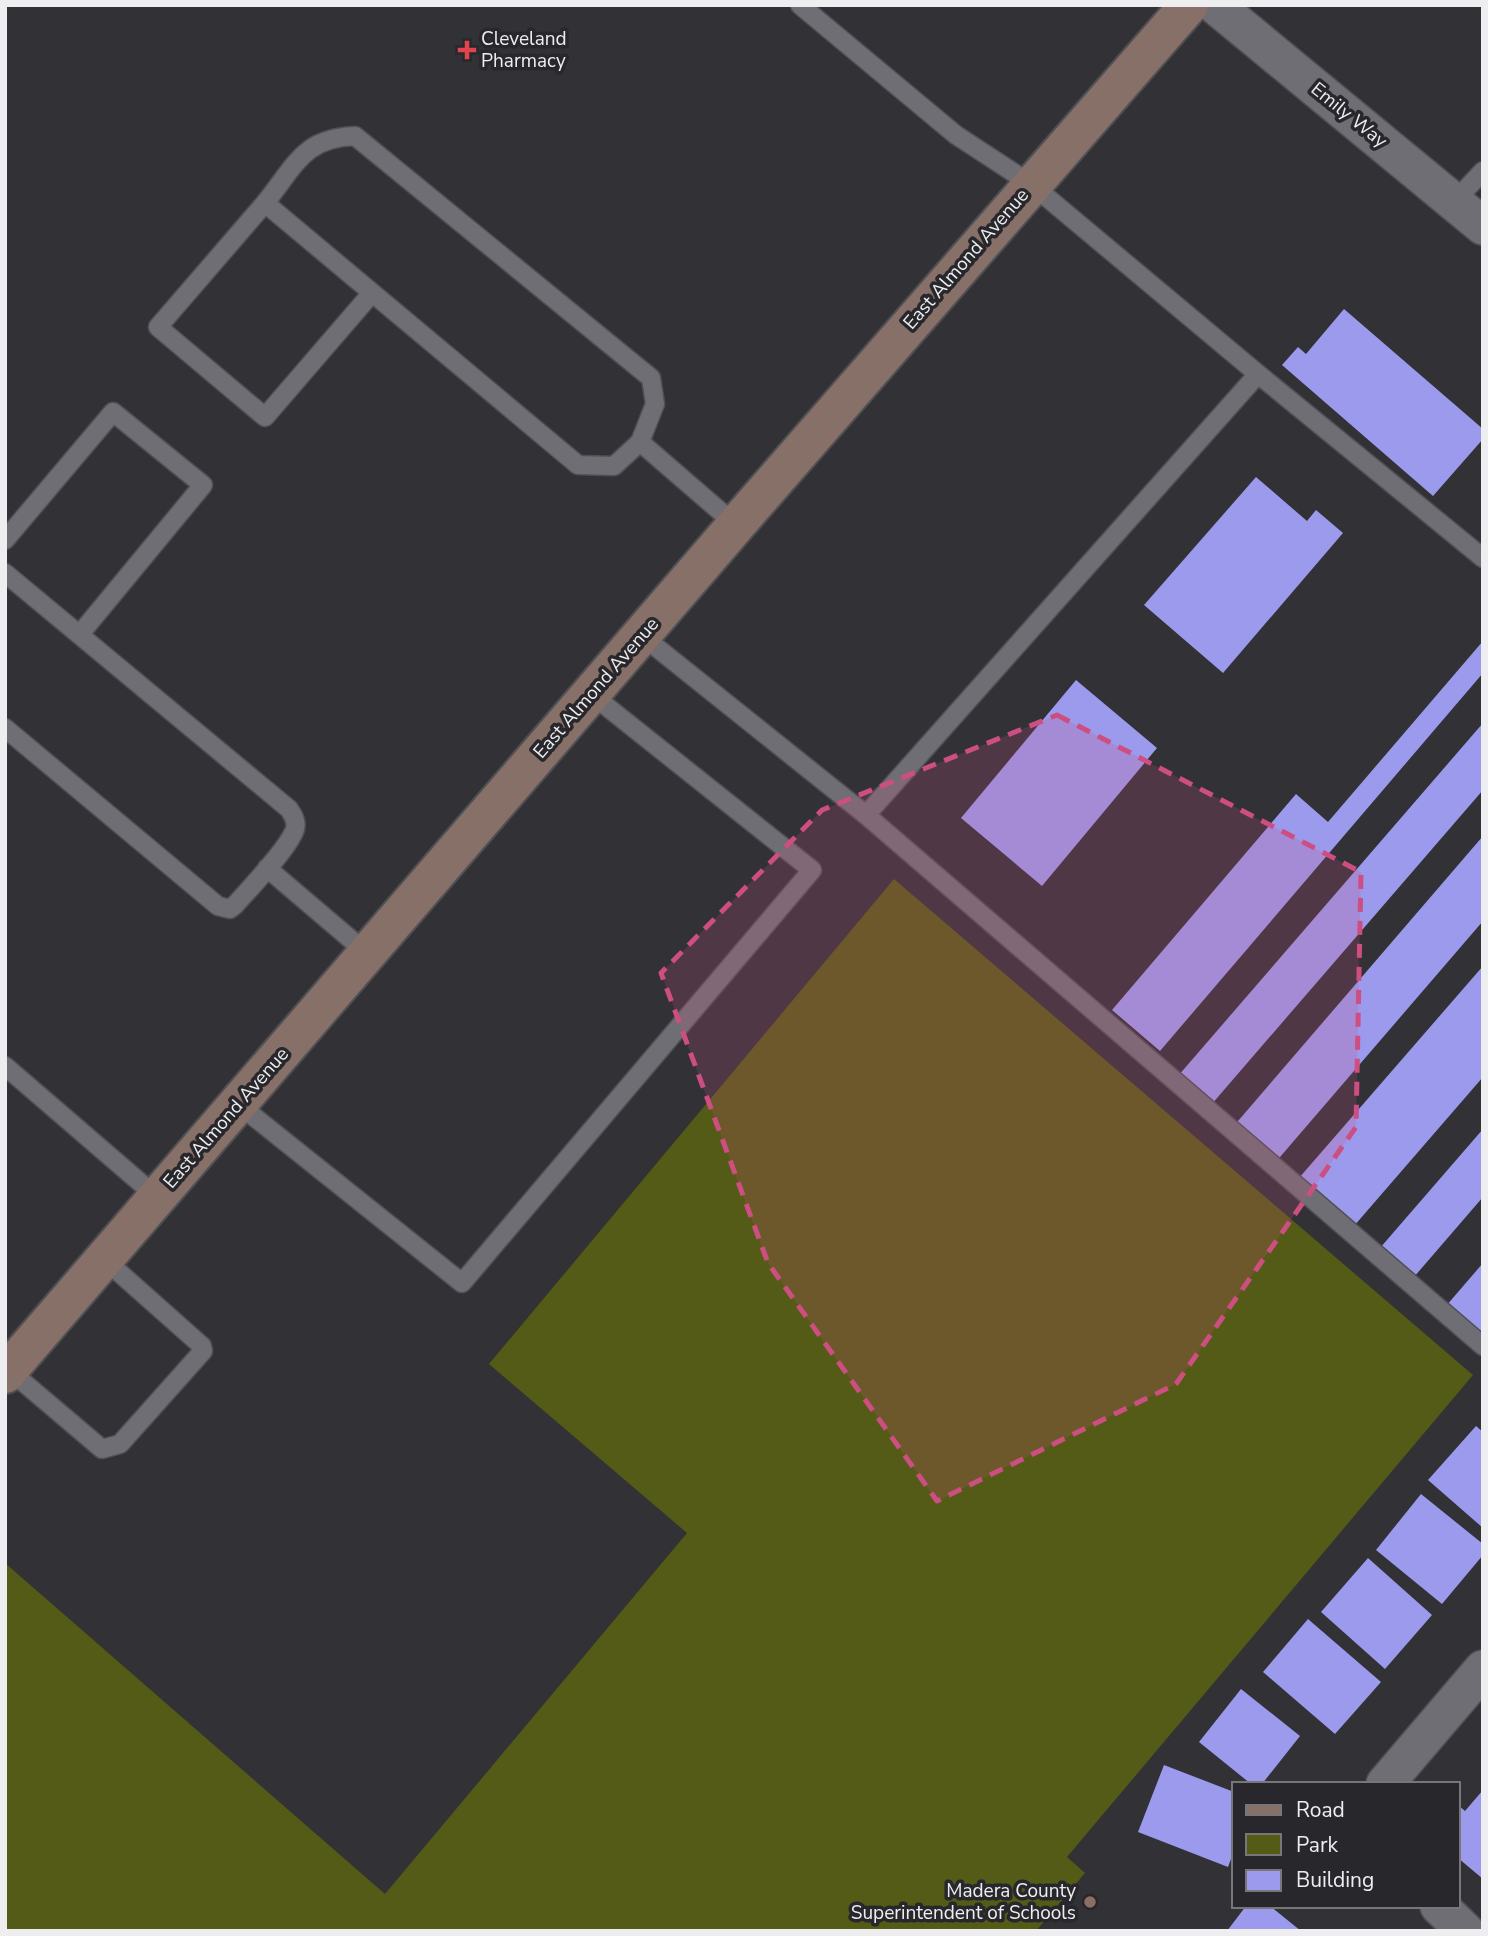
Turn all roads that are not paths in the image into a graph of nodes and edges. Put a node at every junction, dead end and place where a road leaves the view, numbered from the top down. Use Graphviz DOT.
graph roads {
  1 [pos="800,5"];
  2 [pos="1189,5"];
  3 [pos="1215,5"];
  4 [pos="1483,171"];
  5 [pos="1031,184"];
  6 [pos="1454,202"];
  7 [pos="265,203"];
  8 [pos="1483,226"];
  9 [pos="371,294"];
  10 [pos="1258,374"];
  11 [pos="640,442"];
  12 [pos="736,524"];
  13 [pos="5,540"];
  14 [pos="1483,558"];
  15 [pos="5,573"];
  16 [pos="80,634"];
  17 [pos="641,635"];
  18 [pos="591,694"];
  19 [pos="5,728"];
  20 [pos="866,814"];
  21 [pos="267,868"];
  22 [pos="368,954"];
  23 [pos="5,1066"];
  24 [pos="238,1104"];
  25 [pos="157,1197"];
  26 [pos="104,1259"];
  27 [pos="1483,1346"];
  28 [pos="7,1372"];
  29 [pos="1483,1669"];
  30 [pos="1387,1782"];
  31 [pos="1441,1908"];
  32 [pos="1465,1931"];
  1 -- 5 [label="lane"];
  2 -- 5 [label="main road, East Almond Avenue"];
  3 -- 6 [label="street, Emily Way"];
  4 -- 6 [label="lane"];
  5 -- 10 [label="lane"];
  5 -- 12 [label="main road, East Almond Avenue"];
  6 -- 8 [label="street, Emily Way"];
  7 -- 9 [label="lane"];
  7 -- 9 [label="lane"];
  7 -- 11 [label="lane"];
  9 -- 11 [label="lane"];
  10 -- 14 [label="lane"];
  10 -- 20 [label="lane"];
  11 -- 12 [label="lane"];
  12 -- 17 [label="main road, East Almond Avenue"];
  13 -- 16 [label="lane"];
  15 -- 16 [label="lane"];
  16 -- 21 [label="lane"];
  17 -- 18 [label="main road, East Almond Avenue"];
  17 -- 20 [label="lane"];
  18 -- 22 [label="main road, East Almond Avenue"];
  18 -- 24 [label="lane"];
  19 -- 21 [label="lane"];
  20 -- 27 [label="lane"];
  21 -- 22 [label="lane"];
  22 -- 24 [label="main road, East Almond Avenue"];
  23 -- 25 [label="lane"];
  24 -- 25 [label="main road, East Almond Avenue"];
  25 -- 26 [label="main road, East Almond Avenue"];
  26 -- 28 [label="main road, East Almond Avenue"];
  26 -- 28 [label="lane"];
  29 -- 30 [label="street"];
  31 -- 32 [label="street"];
}
